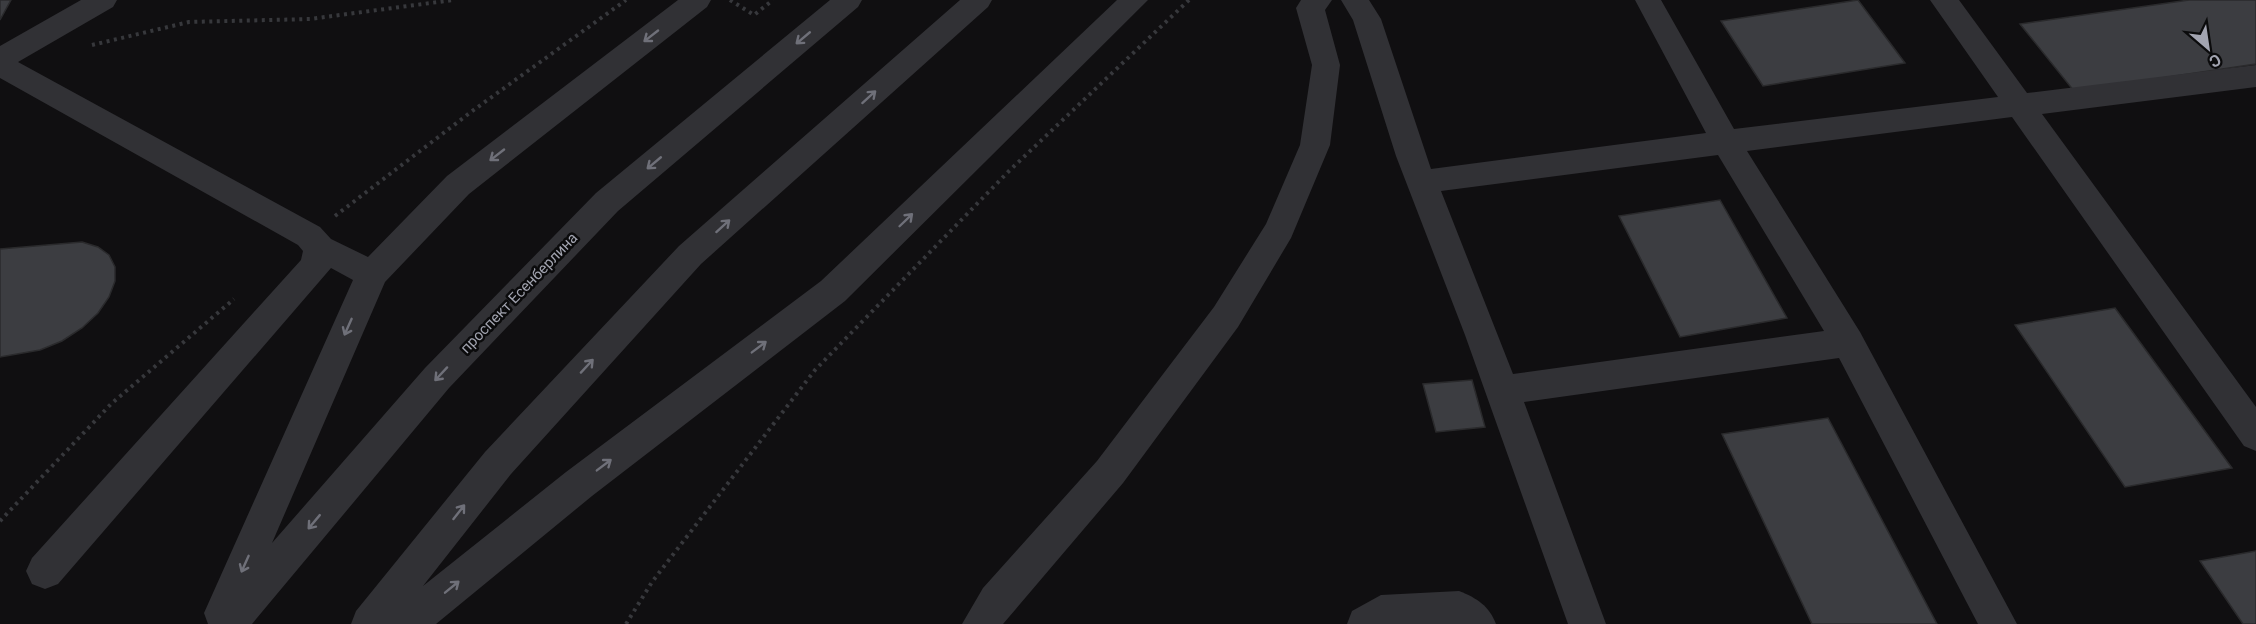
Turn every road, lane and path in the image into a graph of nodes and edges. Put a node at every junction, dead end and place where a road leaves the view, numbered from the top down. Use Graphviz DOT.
graph roads {
  1 [pos="104,0"];
  2 [pos="453,0"];
  3 [pos="697,0"];
  4 [pos="729,0"];
  5 [pos="773,0"];
  6 [pos="848,0"];
  7 [pos="978,0"];
  8 [pos="1134,0"];
  9 [pos="1189,0"];
  10 [pos="1318,0"];
  11 [pos="1354,0"];
  12 [pos="1944,0"];
  13 [pos="1648,1"];
  14 [pos="91,45"];
  15 [pos="0,59"];
  16 [pos="0,65"];
  17 [pos="2256,76"];
  18 [pos="2018,106"];
  19 [pos="1726,142"];
  20 [pos="1421,182"];
  21 [pos="320,248"];
  22 [pos="372,274"];
  23 [pos="1848,342"];
  24 [pos="1502,390"];
  25 [pos="2256,435"];
  26 [pos="45,571"];
  27 [pos="219,624"];
  28 [pos="227,624"];
  29 [pos="370,624"];
  30 [pos="406,624"];
  31 [pos="626,624"];
  32 [pos="981,624"];
  33 [pos="1366,624"];
  34 [pos="1477,624"];
  35 [pos="1587,624"];
  36 [pos="1998,624"];
  1 -- 15 [label="street"];
  2 -- 14 [label="path"];
  3 -- 22 [label="street, one-way"];
  4 -- 5 [label="path"];
  6 -- 28 [label="street, проспект Есенберлина, one-way"];
  29 -- 7 [label="street, one-way"];
  30 -- 8 [label="street, one-way"];
  9 -- 31 [label="path"];
  10 -- 32 [label="street"];
  11 -- 20 [label="street"];
  12 -- 18 [label="street"];
  13 -- 19 [label="street"];
  16 -- 21 [label="street"];
  17 -- 18 [label="street"];
  18 -- 19 [label="street"];
  18 -- 25 [label="street"];
  19 -- 20 [label="street"];
  19 -- 23 [label="street"];
  20 -- 24 [label="street"];
  21 -- 22 [label="street"];
  21 -- 26 [label="street"];
  22 -- 27 [label="street, one-way"];
  23 -- 24 [label="street"];
  23 -- 36 [label="street"];
  24 -- 35 [label="street"];
  33 -- 34 [label="street"];
}
